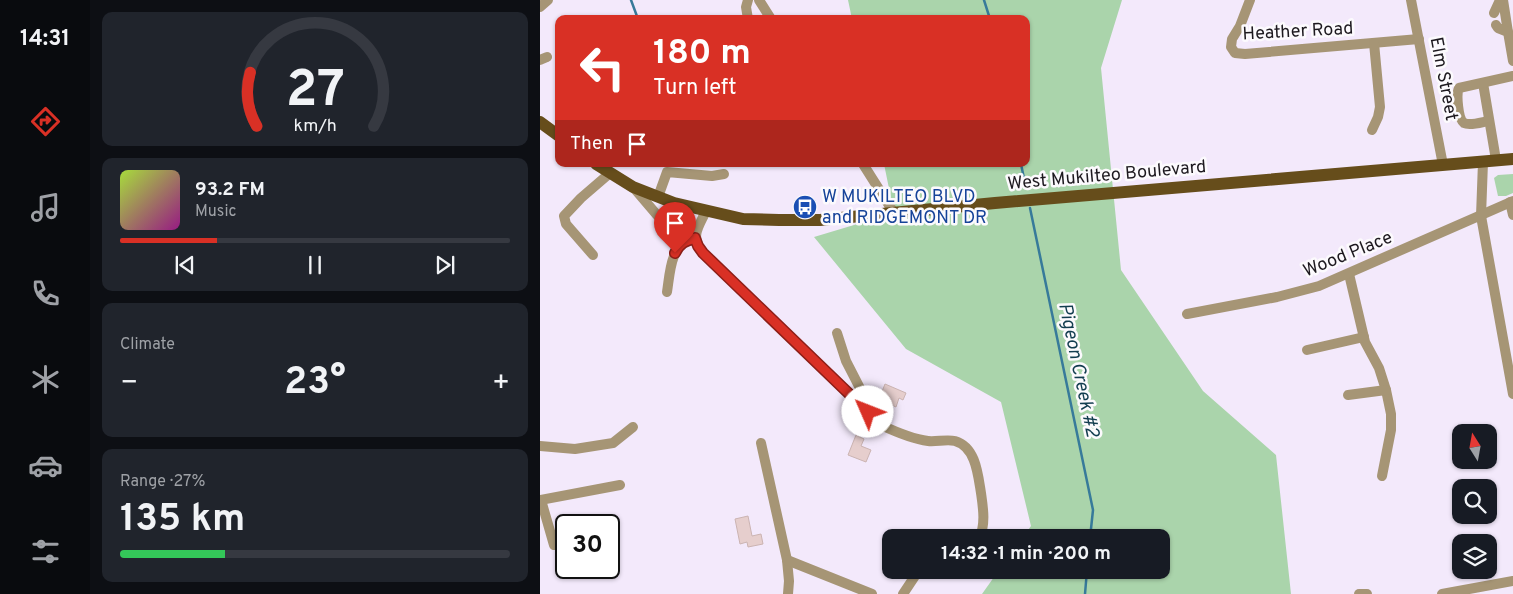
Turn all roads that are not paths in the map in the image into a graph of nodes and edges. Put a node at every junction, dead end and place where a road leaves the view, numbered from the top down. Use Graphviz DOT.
graph roads {
  1 [pos="548,0"];
  2 [pos="748,0"];
  3 [pos="759,0"];
  4 [pos="1250,0"];
  5 [pos="1411,0"];
  6 [pos="1501,0"];
  7 [pos="540,7"];
  8 [pos="1494,13"];
  9 [pos="747,15"];
  10 [pos="768,15"];
  11 [pos="1496,25"];
  12 [pos="1508,32"];
  13 [pos="1419,40"];
  14 [pos="1374,43"];
  15 [pos="1513,61"];
  16 [pos="1513,76"];
  17 [pos="1483,83"];
  18 [pos="1488,121"];
  19 [pos="540,122"];
  20 [pos="1372,130"];
  21 [pos="555,133"];
  22 [pos="1513,159"];
  23 [pos="1489,161"];
  24 [pos="1443,164"];
  25 [pos="601,167"];
  26 [pos="865,167"];
  27 [pos="610,173"];
  28 [pos="724,174"];
  29 [pos="633,187"];
  30 [pos="658,197"];
  31 [pos="1512,201"];
  32 [pos="706,211"];
  33 [pos="894,213"];
  34 [pos="1513,215"];
  35 [pos="1481,216"];
  36 [pos="695,238"];
  37 [pos="684,241"];
  38 [pos="593,255"];
  39 [pos="1342,274"];
  40 [pos="667,292"];
  41 [pos="1187,314"];
  42 [pos="837,333"];
  43 [pos="1364,337"];
  44 [pos="1307,350"];
  45 [pos="1386,390"];
  46 [pos="1513,394"];
  47 [pos="1348,395"];
  48 [pos="868,412"];
  49 [pos="633,427"];
  50 [pos="761,443"];
  51 [pos="540,446"];
  52 [pos="1382,476"];
  53 [pos="620,485"];
  54 [pos="540,500"];
  55 [pos="984,529"];
  56 [pos="554,544"];
  57 [pos="787,560"];
  58 [pos="913,579"];
  59 [pos="1513,581"];
  60 [pos="788,594"];
  61 [pos="872,594"];
  62 [pos="903,594"];
  63 [pos="1359,594"];
  64 [pos="1367,594"];
  65 [pos="1442,594"];
  1 -- 7 [label="street"];
  2 -- 9 [label="street"];
  3 -- 10 [label="street"];
  4 -- 14 [label="street, Heather Road"];
  5 -- 13 [label="street, Elm Street"];
  6 -- 8 [label="street"];
  6 -- 12 [label="street"];
  11 -- 12 [label="street"];
  12 -- 15 [label="street"];
  13 -- 14 [label="street, Heather Road"];
  13 -- 24 [label="street, Elm Street"];
  14 -- 20 [label="street"];
  16 -- 17 [label="street"];
  17 -- 18 [label="street"];
  17 -- 18 [label="street"];
  18 -- 23 [label="street"];
  19 -- 21 [label="main road"];
  22 -- 23 [label="main road, West Mukilteo Boulevard"];
  23 -- 24 [label="main road, West Mukilteo Boulevard"];
  23 -- 35 [label="street"];
  24 -- 33 [label="main road, West Mukilteo Boulevard"];
  25 -- 27 [label="main road, West Mukilteo Boulevard"];
  26 -- 33 [label="street"];
  27 -- 29 [label="main road, West Mukilteo Boulevard"];
  27 -- 38 [label="street"];
  28 -- 30 [label="street"];
  29 -- 30 [label="main road, West Mukilteo Boulevard"];
  29 -- 37 [label="street"];
  30 -- 32 [label="main road, West Mukilteo Boulevard"];
  31 -- 34 [label="street"];
  31 -- 35 [label="street, Wood Place"];
  32 -- 33 [label="main road, West Mukilteo Boulevard"];
  32 -- 36 [label="street"];
  35 -- 39 [label="street, Wood Place"];
  35 -- 46 [label="street"];
  36 -- 37 [label="street"];
  36 -- 48 [label="street"];
  37 -- 40 [label="street"];
  39 -- 41 [label="street, Wood Place"];
  39 -- 43 [label="street"];
  42 -- 48 [label="street"];
  43 -- 44 [label="street"];
  43 -- 45 [label="street"];
  45 -- 47 [label="street"];
  45 -- 52 [label="street"];
  48 -- 55 [label="street"];
  49 -- 51 [label="street"];
  50 -- 57 [label="street"];
  53 -- 54 [label="street"];
  54 -- 56 [label="street"];
  57 -- 60 [label="street"];
  57 -- 61 [label="street"];
  58 -- 62 [label="street"];
  59 -- 65 [label="street"];
  63 -- 64 [label="street"];
}
